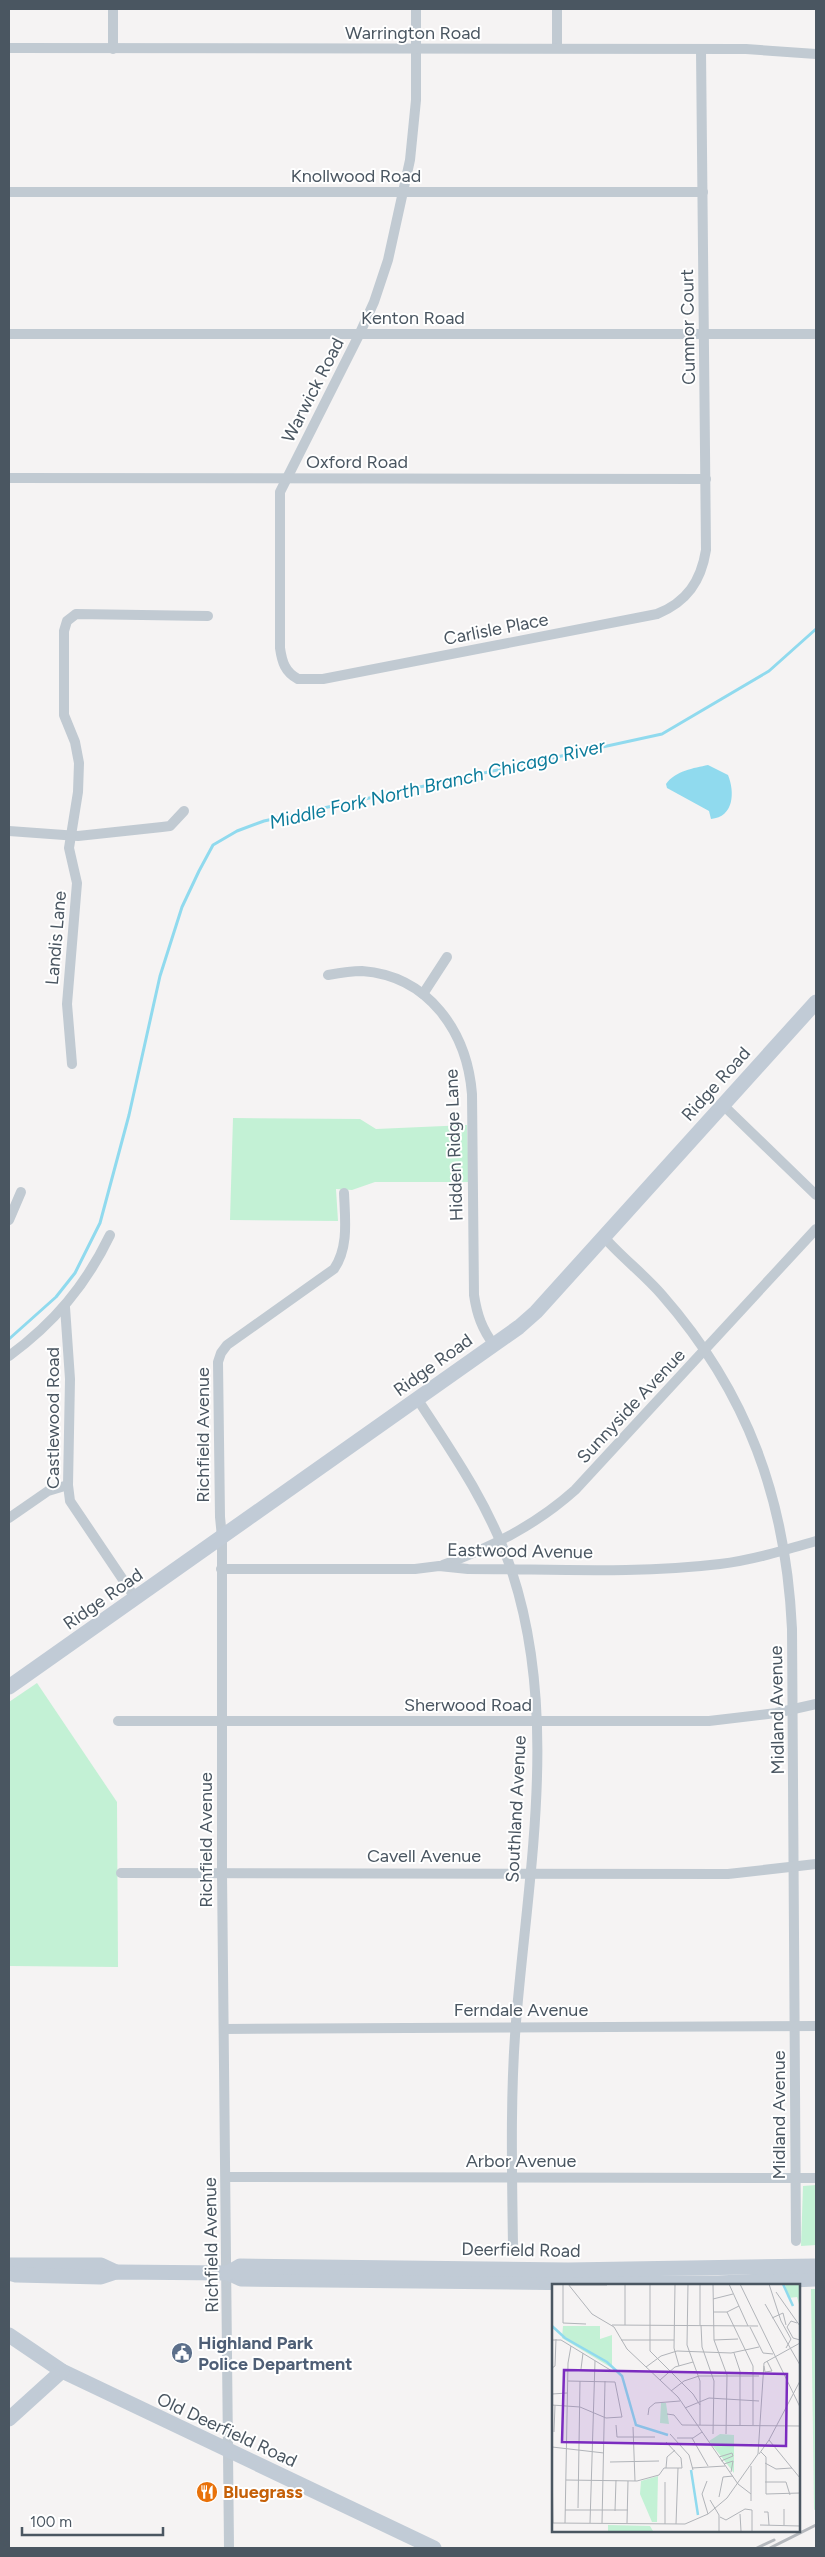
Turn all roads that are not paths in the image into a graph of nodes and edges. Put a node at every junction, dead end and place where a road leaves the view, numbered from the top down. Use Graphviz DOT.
graph roads {
  1 [pos="113,9"];
  2 [pos="416,9"];
  3 [pos="557,9"];
  4 [pos="9,48"];
  5 [pos="558,48"];
  6 [pos="113,49"];
  7 [pos="417,50"];
  8 [pos="701,50"];
  9 [pos="816,54"];
  10 [pos="9,192"];
  11 [pos="404,192"];
  12 [pos="703,192"];
  13 [pos="9,334"];
  14 [pos="816,334"];
  15 [pos="359,335"];
  16 [pos="704,335"];
  17 [pos="9,478"];
  18 [pos="286,479"];
  19 [pos="706,479"];
  20 [pos="684,599"];
  21 [pos="208,616"];
  22 [pos="311,680"];
  23 [pos="184,811"];
  24 [pos="9,831"];
  25 [pos="70,836"];
  26 [pos="447,957"];
  27 [pos="328,975"];
  28 [pos="423,994"];
  29 [pos="816,1002"];
  30 [pos="72,1064"];
  31 [pos="723,1105"];
  32 [pos="21,1192"];
  33 [pos="344,1193"];
  34 [pos="816,1195"];
  35 [pos="9,1220"];
  36 [pos="816,1229"];
  37 [pos="110,1235"];
  38 [pos="603,1236"];
  39 [pos="65,1307"];
  40 [pos="494,1345"];
  41 [pos="705,1349"];
  42 [pos="9,1356"];
  43 [pos="418,1400"];
  44 [pos="68,1486"];
  45 [pos="9,1518"];
  46 [pos="222,1537"];
  47 [pos="500,1541"];
  48 [pos="816,1541"];
  49 [pos="786,1551"];
  50 [pos="439,1566"];
  51 [pos="221,1569"];
  52 [pos="511,1569"];
  53 [pos="136,1599"];
  54 [pos="9,1687"];
  55 [pos="816,1704"];
  56 [pos="793,1709"];
  57 [pos="222,1720"];
  58 [pos="118,1721"];
  59 [pos="537,1722"];
  60 [pos="816,1864"];
  61 [pos="794,1868"];
  62 [pos="121,1873"];
  63 [pos="222,1873"];
  64 [pos="530,1873"];
  65 [pos="516,2026"];
  66 [pos="795,2026"];
  67 [pos="816,2026"];
  68 [pos="225,2028"];
  69 [pos="226,2177"];
  70 [pos="512,2177"];
  71 [pos="796,2177"];
  72 [pos="816,2178"];
  73 [pos="796,2240"];
  74 [pos="513,2247"];
  75 [pos="9,2265"];
  76 [pos="816,2266"];
  77 [pos="116,2272"];
  78 [pos="9,2273"];
  79 [pos="228,2273"];
  80 [pos="816,2278"];
  81 [pos="9,2335"];
  82 [pos="62,2371"];
  83 [pos="9,2418"];
  84 [pos="228,2452"];
  85 [pos="229,2548"];
  86 [pos="434,2548"];
  1 -- 6 [label="street"];
  2 -- 7 [label="street, Warwick Road"];
  3 -- 5 [label="street"];
  4 -- 6 [label="street, Warrington Road"];
  5 -- 7 [label="street, Warrington Road"];
  5 -- 8 [label="street, Warrington Road"];
  6 -- 7 [label="street, Warrington Road"];
  7 -- 11 [label="street, Warwick Road"];
  8 -- 9 [label="street, Warrington Road"];
  8 -- 12 [label="street, Cumnor Court"];
  10 -- 11 [label="street, Knollwood Road"];
  11 -- 12 [label="street, Knollwood Road"];
  11 -- 15 [label="street, Warwick Road"];
  12 -- 16 [label="street, Cumnor Court"];
  13 -- 15 [label="street, Kenton Road"];
  14 -- 16 [label="street, Kenton Road"];
  15 -- 16 [label="street, Kenton Road"];
  15 -- 18 [label="street, Warwick Road"];
  16 -- 19 [label="street, Cumnor Court"];
  17 -- 18 [label="street, Oxford Road"];
  18 -- 19 [label="street, Oxford Road"];
  18 -- 22 [label="street, Warwick Road"];
  19 -- 20 [label="street, Cumnor Court"];
  20 -- 22 [label="street, Carlisle Place"];
  21 -- 25 [label="street, Landis Lane"];
  23 -- 25 [label="street"];
  24 -- 25 [label="street"];
  25 -- 30 [label="street, Landis Lane"];
  26 -- 28 [label="street"];
  27 -- 28 [label="street, Hidden Ridge Lane"];
  28 -- 40 [label="street, Hidden Ridge Lane"];
  29 -- 31 [label="street, Ridge Road"];
  31 -- 34 [label="street"];
  31 -- 38 [label="street, Ridge Road"];
  32 -- 35 [label="street"];
  33 -- 46 [label="street, Richfield Avenue"];
  36 -- 41 [label="street, Sunnyside Avenue"];
  37 -- 39 [label="street"];
  38 -- 40 [label="street, Ridge Road"];
  38 -- 41 [label="street, Midland Avenue"];
  39 -- 42 [label="street"];
  39 -- 44 [label="street, Castlewood Road"];
  40 -- 43 [label="street, Ridge Road"];
  41 -- 47 [label="street, Sunnyside Avenue"];
  41 -- 49 [label="street, Midland Avenue"];
  43 -- 46 [label="street, Ridge Road"];
  43 -- 47 [label="street, Southland Avenue"];
  44 -- 45 [label="street"];
  44 -- 53 [label="street, Castlewood Road"];
  46 -- 51 [label="street, Richfield Avenue"];
  46 -- 53 [label="street, Ridge Road"];
  47 -- 50 [label="street, Sunnyside Avenue"];
  47 -- 52 [label="street, Southland Avenue"];
  48 -- 49 [label="street, Eastwood Avenue"];
  49 -- 52 [label="street, Eastwood Avenue"];
  49 -- 56 [label="street, Midland Avenue"];
  50 -- 51 [label="street, Eastwood Avenue"];
  50 -- 52 [label="street, Eastwood Avenue"];
  51 -- 57 [label="street, Richfield Avenue"];
  52 -- 59 [label="street, Southland Avenue"];
  53 -- 54 [label="street, Ridge Road"];
  55 -- 56 [label="street, Sherwood Road"];
  56 -- 59 [label="street, Sherwood Road"];
  56 -- 61 [label="street, Midland Avenue"];
  57 -- 58 [label="street, Sherwood Road"];
  57 -- 59 [label="street, Sherwood Road"];
  57 -- 63 [label="street, Richfield Avenue"];
  59 -- 64 [label="street, Southland Avenue"];
  60 -- 61 [label="street, Cavell Avenue"];
  61 -- 64 [label="street, Cavell Avenue"];
  61 -- 66 [label="street, Midland Avenue"];
  62 -- 63 [label="street, Cavell Avenue"];
  63 -- 64 [label="street, Cavell Avenue"];
  63 -- 68 [label="street, Richfield Avenue"];
  64 -- 65 [label="street, Southland Avenue"];
  65 -- 66 [label="street, Ferndale Avenue"];
  65 -- 68 [label="street, Ferndale Avenue"];
  65 -- 70 [label="street, Southland Avenue"];
  66 -- 67 [label="street, Ferndale Avenue"];
  66 -- 71 [label="street, Midland Avenue"];
  68 -- 69 [label="street, Richfield Avenue"];
  69 -- 70 [label="street, Arbor Avenue"];
  69 -- 79 [label="street, Richfield Avenue"];
  70 -- 71 [label="street, Arbor Avenue"];
  70 -- 74 [label="street, Southland Avenue"];
  71 -- 72 [label="street, Arbor Avenue"];
  71 -- 73 [label="street, Midland Avenue"];
  75 -- 77 [label="street, Deerfield Road"];
  76 -- 79 [label="street, Deerfield Road"];
  77 -- 78 [label="street, Deerfield Road"];
  77 -- 79 [label="street, Deerfield Road"];
  79 -- 80 [label="street, Deerfield Road"];
  79 -- 84 [label="street, Richfield Avenue"];
  81 -- 82 [label="street, Old Deerfield Road"];
  82 -- 83 [label="street"];
  82 -- 84 [label="street, Old Deerfield Road"];
  84 -- 85 [label="street, Richfield Avenue"];
  84 -- 86 [label="street, Old Deerfield Road"];
}
